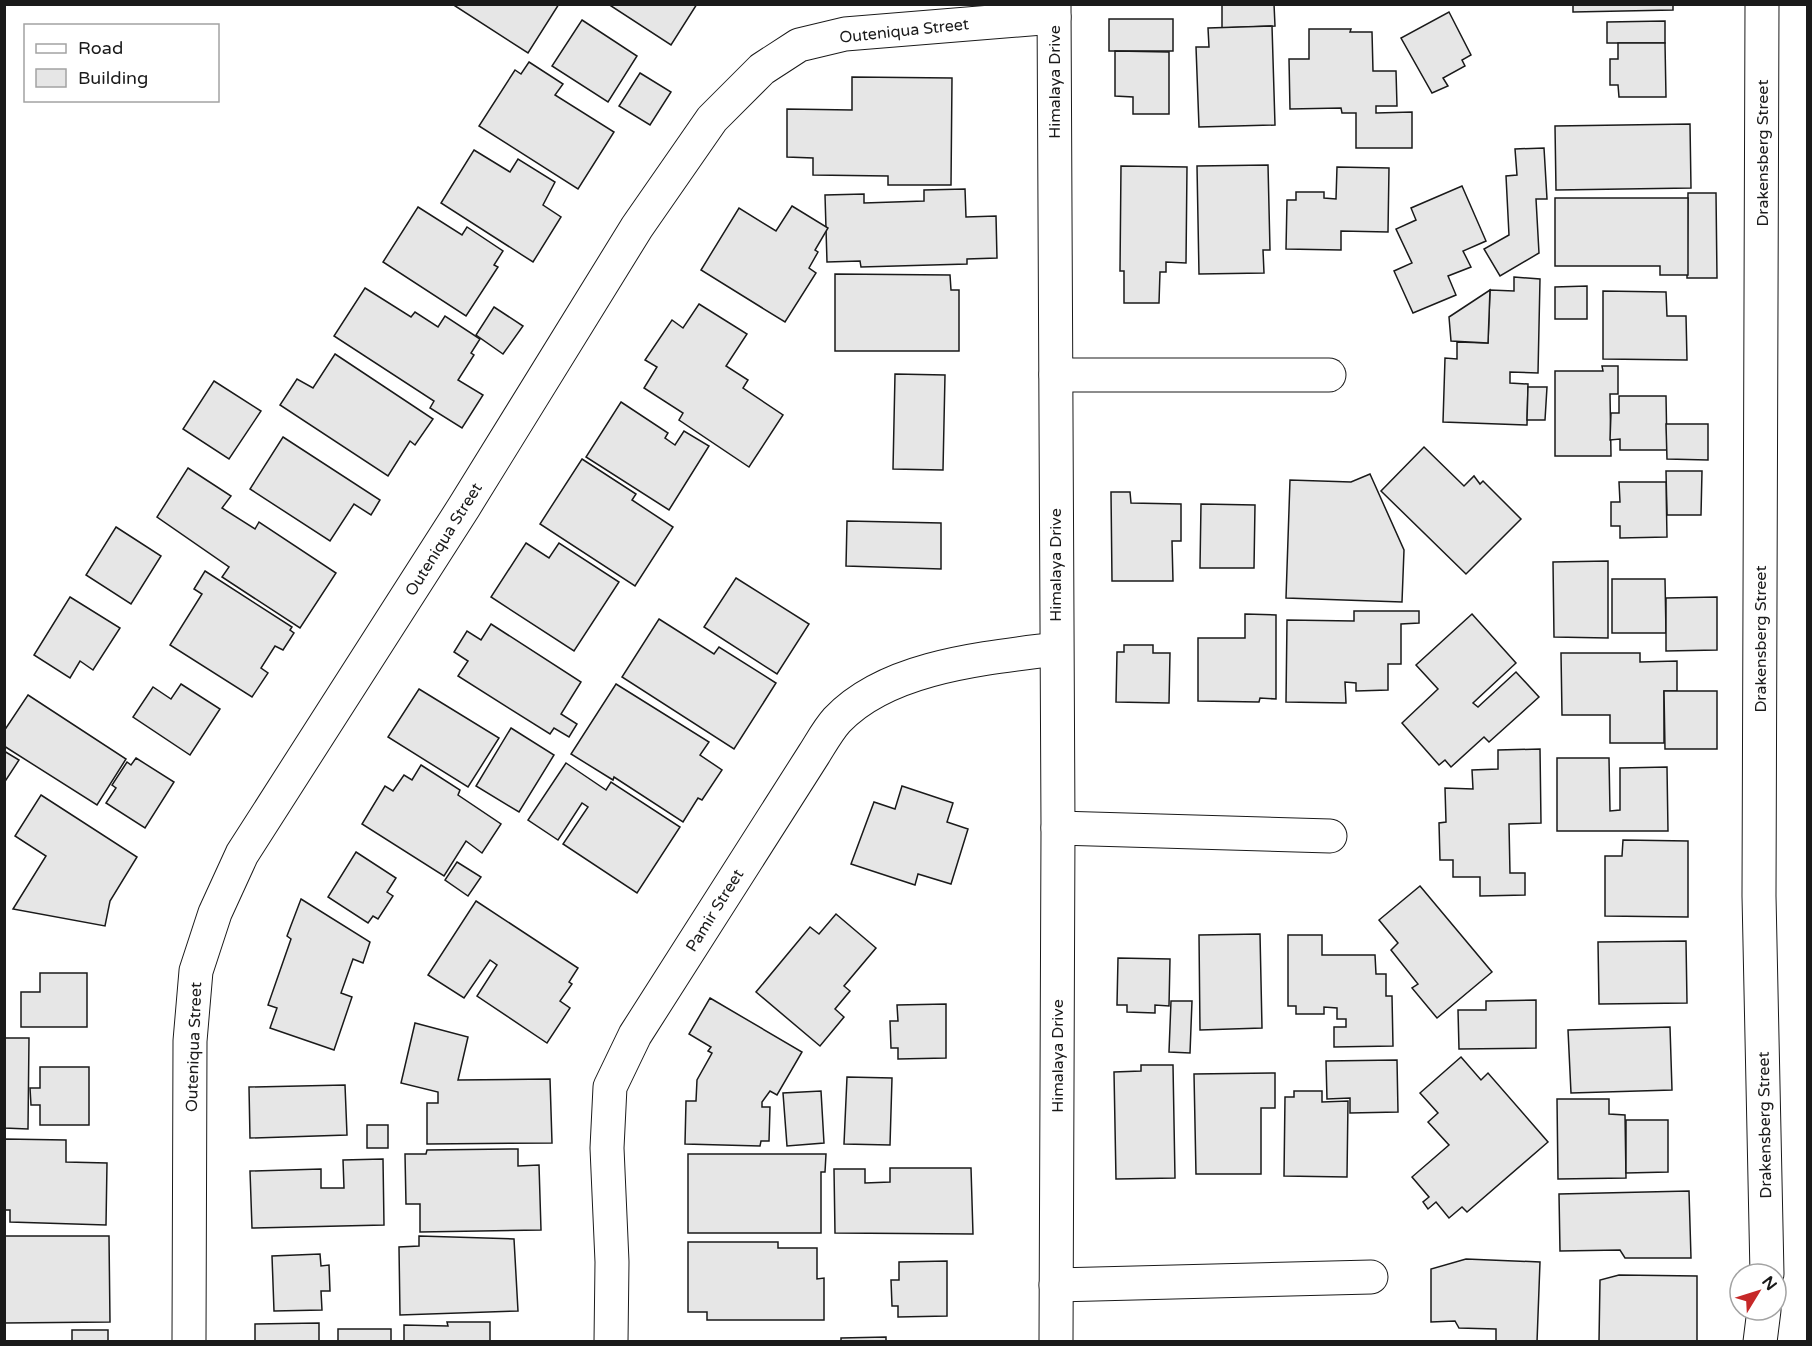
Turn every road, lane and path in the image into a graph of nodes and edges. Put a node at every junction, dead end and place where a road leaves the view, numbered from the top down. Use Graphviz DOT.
graph roads {
  1 [pos="1762,4"];
  2 [pos="1054,11"];
  3 [pos="1056,375"];
  4 [pos="1329,375"];
  5 [pos="1056,649"];
  6 [pos="1058,828"];
  7 [pos="1330,836"];
  8 [pos="1767,1262"];
  9 [pos="1371,1277"];
  10 [pos="1056,1285"];
  11 [pos="1762,1322"];
  12 [pos="189,1341"];
  13 [pos="611,1341"];
  14 [pos="1056,1341"];
  15 [pos="1760,1341"];
  1 -- 8 [label="street, Drakensberg Street"];
  2 -- 3 [label="street, Himalaya Drive"];
  2 -- 12 [label="street, Outeniqua Street"];
  3 -- 4 [label="street"];
  3 -- 5 [label="street, Himalaya Drive"];
  5 -- 6 [label="street, Himalaya Drive"];
  5 -- 13 [label="street, Pamir Street"];
  6 -- 7 [label="street"];
  6 -- 10 [label="street, Himalaya Drive"];
  9 -- 10 [label="street"];
  10 -- 14 [label="street, Himalaya Drive"];
  11 -- 15 [label="street"];
}
